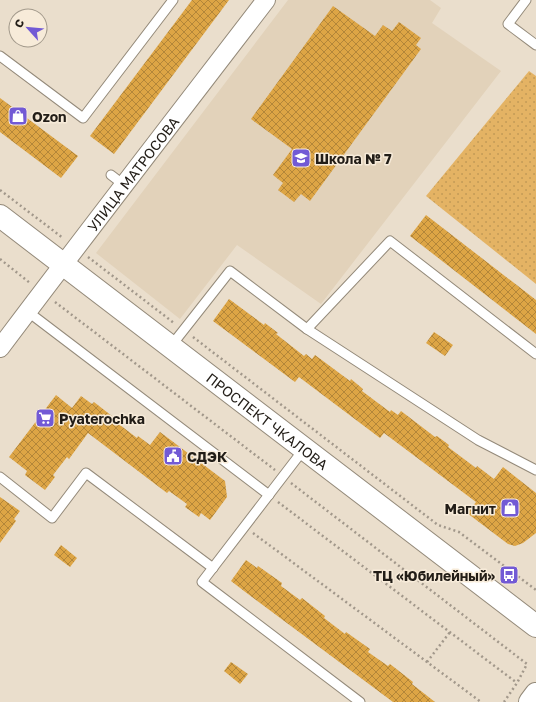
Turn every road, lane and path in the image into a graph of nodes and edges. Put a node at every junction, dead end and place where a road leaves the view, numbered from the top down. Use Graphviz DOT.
graph roads {
  1 [pos="173,0"];
  2 [pos="266,0"];
  3 [pos="526,0"];
  4 [pos="536,45"];
  5 [pos="0,56"];
  6 [pos="0,190"];
  7 [pos="0,216"];
  8 [pos="69,256"];
  9 [pos="0,259"];
  10 [pos="42,292"];
  11 [pos="28,311"];
  12 [pos="307,329"];
  13 [pos="177,338"];
  14 [pos="0,348"];
  15 [pos="536,354"];
  16 [pos="304,449"];
  17 [pos="536,470"];
  18 [pos="0,477"];
  19 [pos="283,477"];
  20 [pos="269,495"];
  21 [pos="244,526"];
  22 [pos="213,568"];
  23 [pos="536,590"];
  24 [pos="536,626"];
  25 [pos="450,632"];
  26 [pos="427,662"];
  27 [pos="517,683"];
  28 [pos="536,694"];
  29 [pos="360,702"];
  30 [pos="481,702"];
  31 [pos="504,702"];
  32 [pos="530,702"];
  1 -- 5 [label="lane"];
  2 -- 8 [label="street, УЛИЦА МАТРОСОВА"];
  3 -- 4 [label="lane"];
  6 -- 8 [label="path"];
  7 -- 8 [label="main road, ПРОСПЕКТ ЧКАЛОВА"];
  8 -- 10 [label="street, УЛИЦА МАТРОСОВА"];
  8 -- 13 [label="main road, ПРОСПЕКТ ЧКАЛОВА"];
  8 -- 13 [label="path"];
  9 -- 10 [label="path"];
  10 -- 11 [label="street, УЛИЦА МАТРОСОВА"];
  10 -- 19 [label="path"];
  11 -- 14 [label="street, УЛИЦА МАТРОСОВА"];
  11 -- 20 [label="lane"];
  12 -- 13 [label="lane"];
  12 -- 15 [label="lane"];
  12 -- 17 [label="lane"];
  13 -- 16 [label="main road, ПРОСПЕКТ ЧКАЛОВА"];
  13 -- 23 [label="path"];
  16 -- 19 [label="lane"];
  16 -- 24 [label="main road, ПРОСПЕКТ ЧКАЛОВА"];
  18 -- 22 [label="lane"];
  19 -- 20 [label="lane"];
  19 -- 27 [label="path"];
  20 -- 21 [label="lane"];
  20 -- 25 [label="path"];
  21 -- 22 [label="lane"];
  21 -- 26 [label="path"];
  22 -- 29 [label="lane"];
  25 -- 26 [label="path"];
  25 -- 27 [label="path"];
  26 -- 30 [label="path"];
  27 -- 31 [label="path"];
  28 -- 32 [label="main road"];
}
